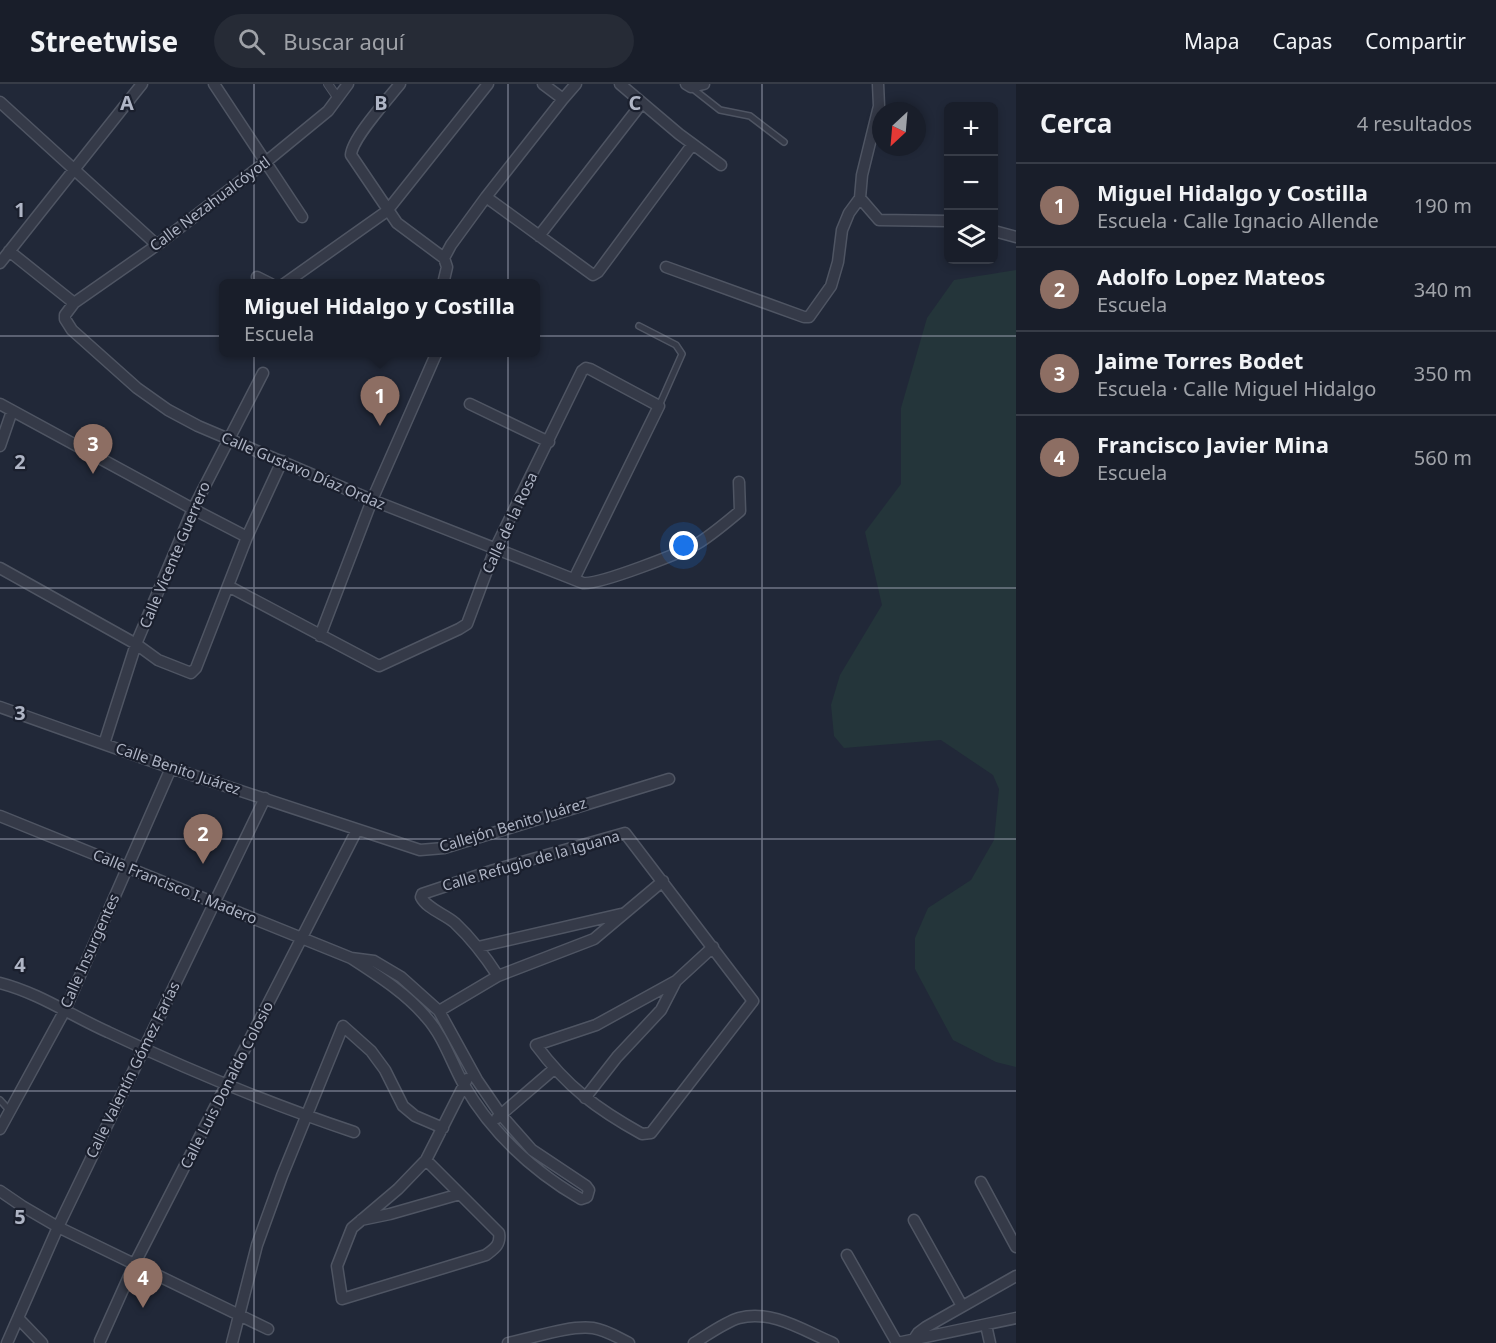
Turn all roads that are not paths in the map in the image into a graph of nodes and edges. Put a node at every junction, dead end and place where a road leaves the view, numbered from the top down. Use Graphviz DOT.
graph roads {
  1 [pos="142,84"];
  2 [pos="214,84"];
  3 [pos="328,84"];
  4 [pos="348,84"];
  5 [pos="400,84"];
  6 [pos="488,84"];
  7 [pos="543,84"];
  8 [pos="576,84"];
  9 [pos="621,84"];
  10 [pos="704,84"];
  11 [pos="878,84"];
  12 [pos="689,86"];
  13 [pos="337,97"];
  14 [pos="562,99"];
  15 [pos="0,102"];
  16 [pos="642,103"];
  17 [pos="784,142"];
  18 [pos="692,145"];
  19 [pos="267,161"];
  20 [pos="721,165"];
  21 [pos="74,169"];
  22 [pos="486,197"];
  23 [pos="860,198"];
  24 [pos="387,211"];
  25 [pos="302,217"];
  26 [pos="944,221"];
  27 [pos="998,232"];
  28 [pos="539,236"];
  29 [pos="1016,237"];
  30 [pos="157,245"];
  31 [pos="9,251"];
  32 [pos="444,258"];
  33 [pos="0,263"];
  34 [pos="666,267"];
  35 [pos="257,277"];
  36 [pos="261,279"];
  37 [pos="291,279"];
  38 [pos="444,279"];
  39 [pos="74,303"];
  40 [pos="65,315"];
  41 [pos="639,326"];
  42 [pos="435,357"];
  43 [pos="263,373"];
  44 [pos="0,404"];
  45 [pos="471,404"];
  46 [pos="659,406"];
  47 [pos="12,411"];
  48 [pos="227,440"];
  49 [pos="549,442"];
  50 [pos="0,446"];
  51 [pos="282,461"];
  52 [pos="739,482"];
  53 [pos="372,500"];
  54 [pos="193,509"];
  55 [pos="247,537"];
  56 [pos="495,549"];
  57 [pos="0,568"];
  58 [pos="574,579"];
  59 [pos="228,586"];
  60 [pos="320,636"];
  61 [pos="136,644"];
  62 [pos="0,708"];
  63 [pos="104,744"];
  64 [pos="171,768"];
  65 [pos="669,779"];
  66 [pos="265,798"];
  67 [pos="0,816"];
  68 [pos="357,830"];
  69 [pos="126,868"];
  70 [pos="663,881"];
  71 [pos="215,902"];
  72 [pos="621,914"];
  73 [pos="302,938"];
  74 [pos="478,947"];
  75 [pos="713,947"];
  76 [pos="351,958"];
  77 [pos="498,976"];
  78 [pos="676,981"];
  79 [pos="0,983"];
  80 [pos="65,1010"];
  81 [pos="440,1011"];
  82 [pos="144,1047"];
  83 [pos="554,1069"];
  84 [pos="472,1071"];
  85 [pos="464,1085"];
  86 [pos="227,1086"];
  87 [pos="585,1098"];
  88 [pos="0,1100"];
  89 [pos="9,1110"];
  90 [pos="501,1115"];
  91 [pos="306,1117"];
  92 [pos="490,1124"];
  93 [pos="443,1128"];
  94 [pos="0,1129"];
  95 [pos="354,1132"];
  96 [pos="426,1160"];
  97 [pos="981,1182"];
  98 [pos="0,1191"];
  99 [pos="460,1194"];
  100 [pos="914,1220"];
  101 [pos="358,1221"];
  102 [pos="58,1227"];
  103 [pos="1016,1247"];
  104 [pos="847,1255"];
  105 [pos="134,1264"];
  106 [pos="1016,1276"];
  107 [pos="962,1306"];
  108 [pos="239,1316"];
  109 [pos="18,1318"];
  110 [pos="1016,1318"];
  111 [pos="986,1325"];
  112 [pos="268,1329"];
  113 [pos="100,1341"];
  114 [pos="915,1341"];
  115 [pos="7,1343"];
  116 [pos="42,1343"];
  117 [pos="232,1343"];
  118 [pos="508,1343"];
  119 [pos="628,1343"];
  120 [pos="693,1343"];
  121 [pos="831,1343"];
  122 [pos="897,1343"];
  123 [pos="990,1343"];
  1 -- 21 [label="street"];
  2 -- 19 [label="street"];
  3 -- 13 [label="street"];
  4 -- 13 [label="street, Calle Nezahualcóyotl"];
  5 -- 24 [label="street"];
  6 -- 24 [label="street"];
  7 -- 14 [label="street"];
  8 -- 14 [label="street"];
  9 -- 16 [label="street"];
  10 -- 12 [label="street"];
  11 -- 23 [label="street"];
  12 -- 17 [label="lane"];
  13 -- 19 [label="street, Calle Nezahualcóyotl"];
  14 -- 22 [label="street"];
  15 -- 21 [label="street"];
  16 -- 18 [label="street"];
  16 -- 28 [label="street"];
  18 -- 20 [label="street"];
  18 -- 28 [label="street"];
  19 -- 25 [label="street"];
  19 -- 30 [label="street, Calle Nezahualcóyotl"];
  21 -- 30 [label="street"];
  21 -- 31 [label="street"];
  22 -- 28 [label="street"];
  22 -- 32 [label="street"];
  23 -- 26 [label="street"];
  23 -- 34 [label="street"];
  24 -- 32 [label="street"];
  24 -- 37 [label="street"];
  27 -- 29 [label="street"];
  30 -- 39 [label="street, Calle Nezahualcóyotl"];
  31 -- 33 [label="street"];
  31 -- 39 [label="street"];
  32 -- 38 [label="street"];
  35 -- 36 [label="street"];
  39 -- 40 [label="street, Calle Nezahualcóyotl"];
  40 -- 48 [label="street, Calle Gustavo Díaz Ordaz"];
  41 -- 46 [label="lane"];
  42 -- 53 [label="street"];
  43 -- 48 [label="street, Calle Vicente Guerrero"];
  44 -- 47 [label="street"];
  45 -- 49 [label="street"];
  46 -- 49 [label="street, Calle de la Rosa"];
  46 -- 58 [label="street"];
  47 -- 50 [label="street"];
  47 -- 54 [label="street"];
  48 -- 51 [label="street, Calle Gustavo Díaz Ordaz"];
  48 -- 54 [label="street, Calle Vicente Guerrero"];
  49 -- 56 [label="street, Calle de la Rosa"];
  51 -- 53 [label="street, Calle Gustavo Díaz Ordaz"];
  51 -- 55 [label="street"];
  52 -- 58 [label="street, Calle Gustavo Díaz Ordaz"];
  53 -- 56 [label="street, Calle Gustavo Díaz Ordaz"];
  53 -- 60 [label="street"];
  54 -- 55 [label="street"];
  54 -- 61 [label="street, Calle Vicente Guerrero"];
  55 -- 59 [label="street"];
  56 -- 58 [label="street, Calle Gustavo Díaz Ordaz"];
  56 -- 60 [label="street, Calle de la Rosa"];
  57 -- 61 [label="street"];
  59 -- 60 [label="street"];
  59 -- 61 [label="street"];
  61 -- 63 [label="street, Calle Vicente Guerrero"];
  62 -- 63 [label="street, Calle Benito Juárez"];
  63 -- 64 [label="street, Calle Benito Juárez"];
  64 -- 66 [label="street, Calle Benito Juárez"];
  64 -- 69 [label="street, Calle Insurgentes"];
  65 -- 68 [label="street, Callejón Benito Juárez"];
  66 -- 68 [label="street, Calle Benito Juárez"];
  66 -- 71 [label="street, Calle Valentín Gómez Farías"];
  67 -- 69 [label="street, Calle Francisco I. Madero"];
  68 -- 73 [label="street, Calle Luis Donaldo Colosio"];
  69 -- 71 [label="street, Calle Francisco I. Madero"];
  69 -- 80 [label="street, Calle Insurgentes"];
  70 -- 72 [label="street"];
  70 -- 74 [label="street, Calle Refugio de la Iguana"];
  70 -- 75 [label="street, Calle Refugio de la Iguana"];
  71 -- 73 [label="street, Calle Francisco I. Madero"];
  71 -- 82 [label="street, Calle Valentín Gómez Farías"];
  72 -- 74 [label="street"];
  72 -- 77 [label="street"];
  73 -- 76 [label="street, Calle Francisco I. Madero"];
  73 -- 86 [label="street, Calle Luis Donaldo Colosio"];
  74 -- 77 [label="street, Calle Refugio de la Iguana"];
  75 -- 78 [label="street"];
  75 -- 87 [label="street, Calle Refugio de la Iguana"];
  76 -- 81 [label="street, Calle Francisco I. Madero"];
  76 -- 85 [label="street, Calle Francisco I. Madero"];
  77 -- 81 [label="street"];
  78 -- 83 [label="street"];
  78 -- 87 [label="street"];
  79 -- 80 [label="street"];
  80 -- 82 [label="street"];
  80 -- 89 [label="street, Calle Insurgentes"];
  81 -- 84 [label="street, Calle Francisco I. Madero"];
  82 -- 86 [label="street"];
  82 -- 102 [label="street, Calle Valentín Gómez Farías"];
  83 -- 87 [label="street"];
  83 -- 90 [label="street"];
  84 -- 85 [label="street"];
  84 -- 90 [label="street, Calle Francisco I. Madero"];
  85 -- 92 [label="street, Calle Francisco I. Madero"];
  85 -- 93 [label="street"];
  86 -- 91 [label="street"];
  86 -- 105 [label="street, Calle Luis Donaldo Colosio"];
  88 -- 89 [label="lane"];
  89 -- 94 [label="street, Calle Insurgentes"];
  90 -- 92 [label="street"];
  90 -- 92 [label="street, Calle Francisco I. Madero"];
  91 -- 93 [label="street"];
  91 -- 95 [label="street"];
  91 -- 108 [label="street"];
  93 -- 96 [label="street"];
  96 -- 99 [label="street"];
  96 -- 101 [label="street"];
  97 -- 103 [label="street"];
  98 -- 102 [label="street"];
  99 -- 101 [label="street"];
  99 -- 101 [label="street"];
  100 -- 107 [label="street"];
  102 -- 105 [label="street"];
  102 -- 109 [label="street, Calle Valentín Gómez Farías"];
  104 -- 122 [label="street"];
  105 -- 108 [label="street"];
  105 -- 113 [label="street, Calle Luis Donaldo Colosio"];
  106 -- 107 [label="street"];
  107 -- 114 [label="street"];
  108 -- 112 [label="street"];
  108 -- 117 [label="street"];
  109 -- 115 [label="street, Calle Valentín Gómez Farías"];
  109 -- 116 [label="street"];
  110 -- 111 [label="street"];
  111 -- 114 [label="street"];
  111 -- 123 [label="street"];
  114 -- 122 [label="street"];
  118 -- 119 [label="street"];
  120 -- 121 [label="street"];
}
